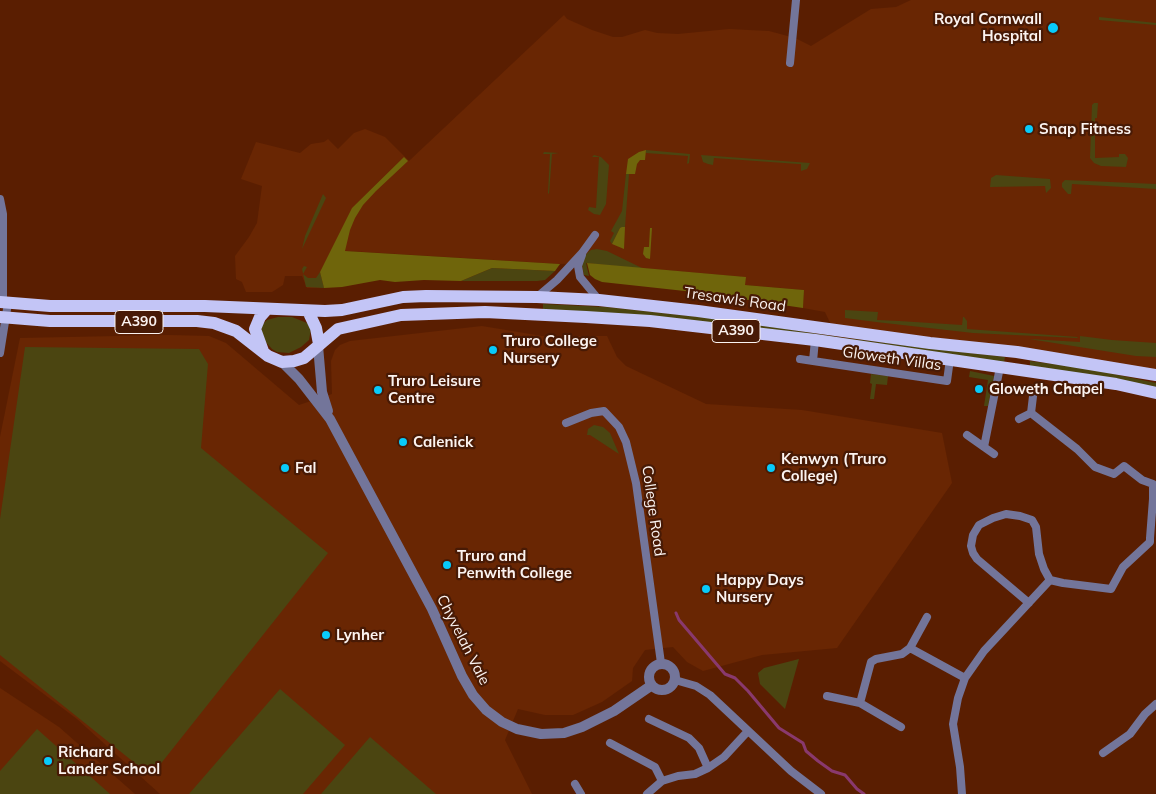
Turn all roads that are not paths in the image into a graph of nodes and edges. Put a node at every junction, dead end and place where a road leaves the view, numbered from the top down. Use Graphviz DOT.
graph roads {
  1 [pos="796,3"];
  2 [pos="790,62"];
  3 [pos="0,199"];
  4 [pos="595,236"];
  5 [pos="582,253"];
  6 [pos="537,297"];
  7 [pos="599,300"];
  8 [pos="4,302"];
  9 [pos="267,309"];
  10 [pos="308,311"];
  11 [pos="3,318"];
  12 [pos="815,340"];
  13 [pos="319,345"];
  14 [pos="263,351"];
  15 [pos="0,353"];
  16 [pos="800,359"];
  17 [pos="950,360"];
  18 [pos="813,361"];
  19 [pos="282,362"];
  20 [pos="1000,367"];
  21 [pos="1156,376"];
  22 [pos="1034,388"];
  23 [pos="1156,393"];
  24 [pos="1030,413"];
  25 [pos="330,419"];
  26 [pos="1019,419"];
  27 [pos="566,423"];
  28 [pos="966,436"];
  29 [pos="984,447"];
  30 [pos="994,454"];
  31 [pos="1050,580"];
  32 [pos="1028,603"];
  33 [pos="927,617"];
  34 [pos="910,648"];
  35 [pos="661,664"];
  36 [pos="965,678"];
  37 [pos="675,680"];
  38 [pos="652,685"];
  39 [pos="827,696"];
  40 [pos="860,703"];
  41 [pos="1156,704"];
  42 [pos="649,719"];
  43 [pos="902,727"];
  44 [pos="748,731"];
  45 [pos="610,743"];
  46 [pos="1103,753"];
  47 [pos="708,768"];
  48 [pos="662,781"];
  49 [pos="575,784"];
  50 [pos="581,794"];
  51 [pos="647,794"];
  52 [pos="821,794"];
  53 [pos="962,794"];
  1 -- 2 [label="street"];
  3 -- 8 [label="street"];
  4 -- 5 [label="street"];
  5 -- 6 [label="street"];
  5 -- 7 [label="street"];
  6 -- 7 [label="highway, Tresawls Road / A390"];
  6 -- 10 [label="highway, Tresawls Road / A390"];
  7 -- 21 [label="highway, Tresawls Road / A390"];
  8 -- 9 [label="highway, A390"];
  8 -- 11 [label="street"];
  9 -- 10 [label="highway, A390"];
  9 -- 14 [label="highway"];
  10 -- 13 [label="highway"];
  11 -- 14 [label="highway, A390"];
  11 -- 15 [label="street"];
  12 -- 13 [label="highway, Tresawls Road / A390"];
  12 -- 17 [label="highway, Tresawls Road / A390"];
  12 -- 18 [label="street"];
  13 -- 19 [label="highway, A390"];
  13 -- 25 [label="street, Chyvelah Vale"];
  14 -- 19 [label="highway, A390"];
  16 -- 18 [label="street, Gloweth Villas"];
  17 -- 18 [label="street, Gloweth Villas"];
  17 -- 20 [label="highway, Tresawls Road / A390"];
  19 -- 25 [label="street, Chyvelah Vale"];
  20 -- 23 [label="highway, Tresawls Road / A390"];
  20 -- 29 [label="street"];
  22 -- 24 [label="street"];
  24 -- 26 [label="street"];
  24 -- 31 [label="street"];
  25 -- 38 [label="street, Chyvelah Vale"];
  27 -- 35 [label="street, College Road"];
  28 -- 29 [label="street"];
  29 -- 30 [label="street"];
  31 -- 32 [label="street"];
  31 -- 32 [label="street"];
  32 -- 36 [label="street"];
  33 -- 34 [label="street"];
  34 -- 36 [label="street"];
  34 -- 40 [label="street"];
  35 -- 37 [label="street"];
  35 -- 38 [label="street"];
  36 -- 53 [label="street"];
  37 -- 38 [label="street, Chyvelah Vale"];
  37 -- 44 [label="street"];
  39 -- 40 [label="street"];
  40 -- 43 [label="street"];
  41 -- 46 [label="street"];
  42 -- 47 [label="street"];
  44 -- 47 [label="street"];
  44 -- 52 [label="street"];
  45 -- 48 [label="street"];
  47 -- 48 [label="street"];
  48 -- 51 [label="street"];
  49 -- 50 [label="street"];
}
